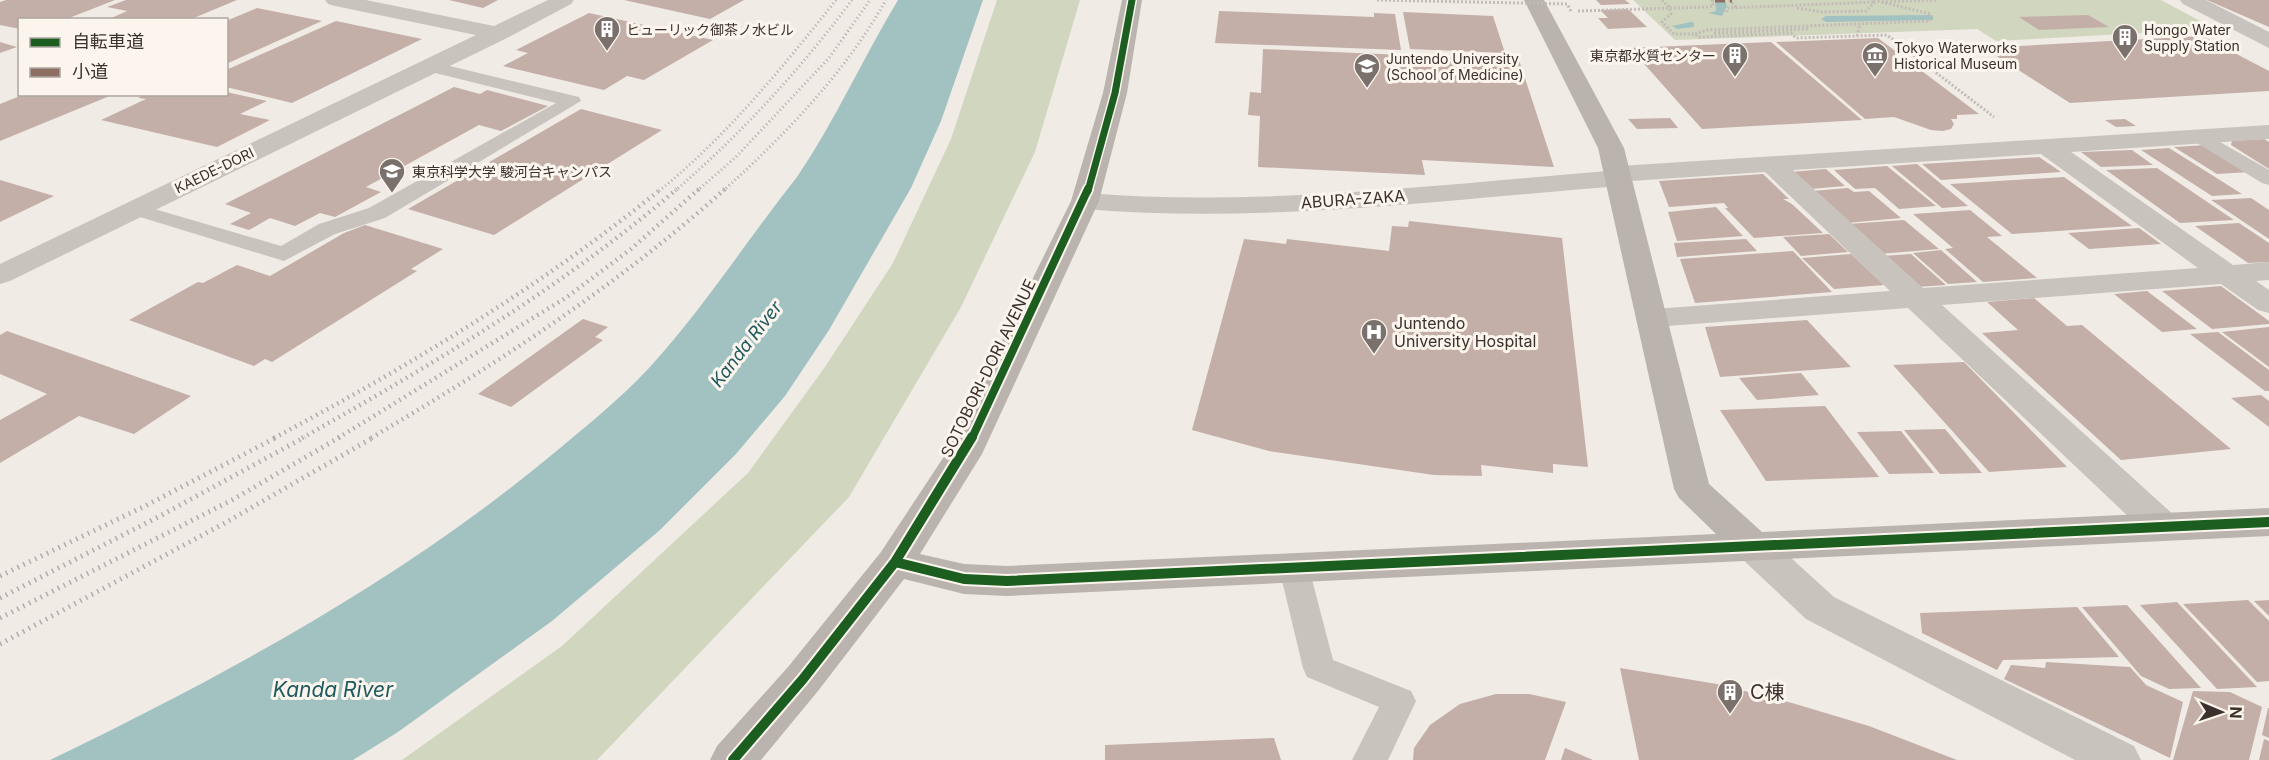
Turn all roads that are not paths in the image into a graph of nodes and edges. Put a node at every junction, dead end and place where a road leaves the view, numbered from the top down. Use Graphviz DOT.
graph roads {
  1 [pos="335,0"];
  2 [pos="564,0"];
  3 [pos="1132,0"];
  4 [pos="1534,0"];
  5 [pos="2190,0"];
  6 [pos="498,33"];
  7 [pos="2269,41"];
  8 [pos="429,66"];
  9 [pos="2269,132"];
  10 [pos="2199,136"];
  11 [pos="2047,147"];
  12 [pos="1771,165"];
  13 [pos="1620,176"];
  14 [pos="2269,179"];
  15 [pos="1085,201"];
  16 [pos="134,209"];
  17 [pos="2269,271"];
  18 [pos="2227,274"];
  19 [pos="0,275"];
  20 [pos="1914,297"];
  21 [pos="2269,304"];
  22 [pos="1654,318"];
  23 [pos="2163,527"];
  24 [pos="2264,528"];
  25 [pos="1753,546"];
  26 [pos="895,562"];
  27 [pos="1294,567"];
  28 [pos="774,713"];
  29 [pos="733,760"];
  30 [pos="765,760"];
  31 [pos="1370,760"];
  32 [pos="2118,760"];
  1 -- 6 [label="street"];
  2 -- 6 [label="street, KAEDE-DORI"];
  3 -- 15 [label="street, SOTOBORI-DORI AVENUE"];
  4 -- 13 [label="street"];
  5 -- 7 [label="street"];
  6 -- 8 [label="street, KAEDE-DORI"];
  8 -- 16 [label="street, KAEDE-DORI"];
  8 -- 16 [label="lane"];
  9 -- 10 [label="street, ABURA-ZAKA"];
  10 -- 11 [label="street, ABURA-ZAKA"];
  10 -- 14 [label="lane"];
  11 -- 12 [label="street, ABURA-ZAKA"];
  11 -- 18 [label="street"];
  12 -- 13 [label="street, ABURA-ZAKA"];
  12 -- 20 [label="street"];
  13 -- 15 [label="street, ABURA-ZAKA"];
  13 -- 22 [label="street"];
  15 -- 26 [label="street, SOTOBORI-DORI AVENUE"];
  16 -- 19 [label="street, KAEDE-DORI"];
  17 -- 18 [label="street"];
  18 -- 20 [label="street"];
  18 -- 21 [label="street"];
  20 -- 22 [label="street"];
  20 -- 23 [label="street"];
  22 -- 25 [label="street"];
  23 -- 24 [label="street"];
  23 -- 25 [label="street"];
  25 -- 27 [label="street"];
  25 -- 32 [label="street"];
  26 -- 27 [label="street"];
  26 -- 28 [label="street, SOTOBORI-DORI AVENUE"];
  27 -- 31 [label="lane"];
  28 -- 29 [label="street, SOTOBORI-DORI AVENUE"];
  28 -- 30 [label="street"];
}
